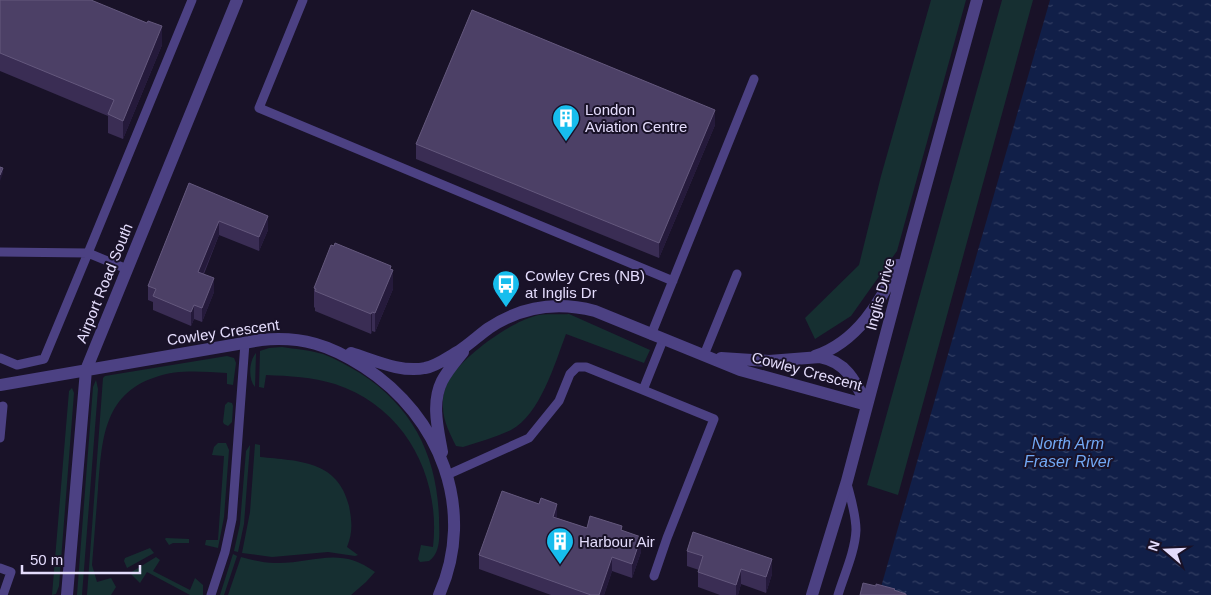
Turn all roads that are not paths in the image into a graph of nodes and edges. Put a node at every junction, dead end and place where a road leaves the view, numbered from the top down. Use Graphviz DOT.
graph roads {
  1 [pos="192,0"];
  2 [pos="237,0"];
  3 [pos="303,0"];
  4 [pos="977,0"];
  5 [pos="754,78"];
  6 [pos="912,236"];
  7 [pos="0,252"];
  8 [pos="88,253"];
  9 [pos="127,270"];
  10 [pos="737,274"];
  11 [pos="673,281"];
  12 [pos="651,335"];
  13 [pos="664,340"];
  14 [pos="245,343"];
  15 [pos="469,344"];
  16 [pos="324,345"];
  17 [pos="706,356"];
  18 [pos="0,358"];
  19 [pos="803,358"];
  20 [pos="86,370"];
  21 [pos="0,385"];
  22 [pos="642,390"];
  23 [pos="867,405"];
  24 [pos="0,407"];
  25 [pos="0,438"];
  26 [pos="445,469"];
  27 [pos="847,481"];
  28 [pos="0,568"];
  29 [pos="654,576"];
  30 [pos="3,595"];
  31 [pos="67,595"];
  32 [pos="212,595"];
  33 [pos="439,595"];
  34 [pos="812,595"];
  35 [pos="838,595"];
  1 -- 8 [label="lane"];
  2 -- 9 [label="street, Airport Road South"];
  3 -- 11 [label="lane"];
  4 -- 6 [label="street, Inglis Drive"];
  5 -- 11 [label="lane"];
  6 -- 19 [label="street"];
  6 -- 23 [label="street, Inglis Drive"];
  7 -- 8 [label="lane"];
  8 -- 9 [label="lane"];
  8 -- 18 [label="lane"];
  9 -- 20 [label="street, Airport Road South"];
  10 -- 17 [label="lane"];
  11 -- 12 [label="lane"];
  12 -- 13 [label="street, Cowley Crescent"];
  12 -- 15 [label="street, Cowley Crescent"];
  13 -- 17 [label="street, Cowley Crescent"];
  13 -- 22 [label="lane"];
  14 -- 16 [label="street, Cowley Crescent"];
  14 -- 20 [label="street, Cowley Crescent"];
  14 -- 32 [label="lane"];
  15 -- 16 [label="street"];
  15 -- 26 [label="street"];
  16 -- 26 [label="street, Cowley Crescent"];
  17 -- 19 [label="street, Cowley Crescent"];
  17 -- 23 [label="street, Cowley Crescent"];
  19 -- 23 [label="street, Cowley Crescent"];
  20 -- 21 [label="street, Cowley Crescent"];
  20 -- 31 [label="street, Airport Road South"];
  22 -- 26 [label="lane"];
  22 -- 29 [label="lane"];
  23 -- 27 [label="street, Inglis Drive"];
  24 -- 25 [label="lane"];
  26 -- 33 [label="street, Cowley Crescent"];
  27 -- 34 [label="street, Inglis Drive"];
  27 -- 35 [label="lane"];
  28 -- 30 [label="lane"];
}
